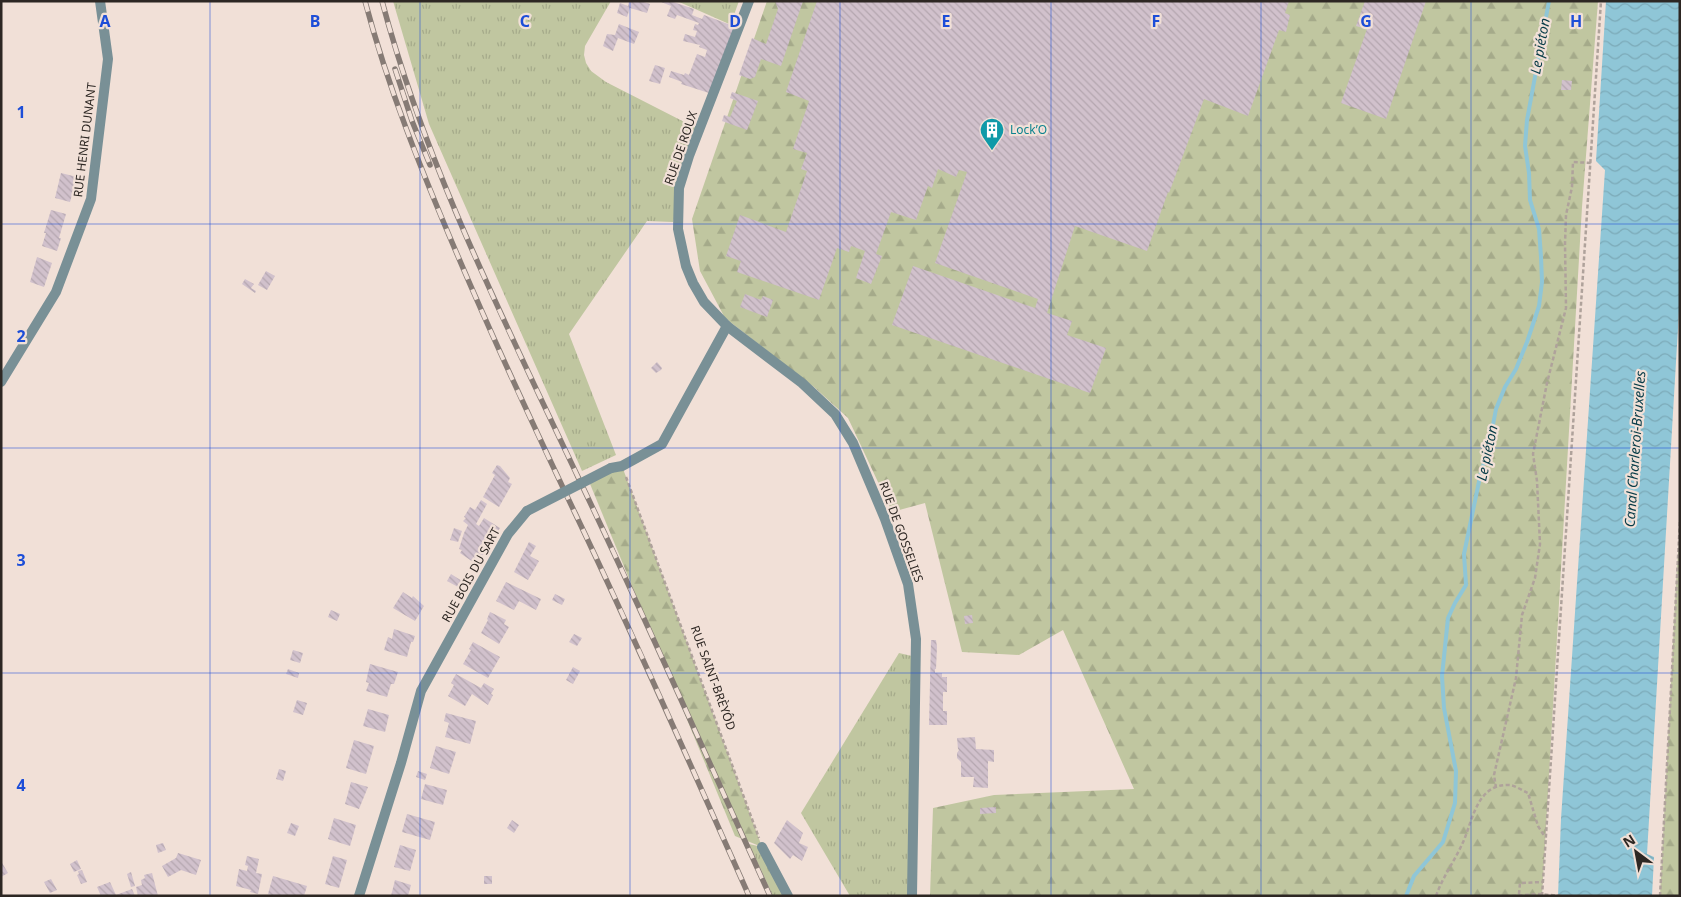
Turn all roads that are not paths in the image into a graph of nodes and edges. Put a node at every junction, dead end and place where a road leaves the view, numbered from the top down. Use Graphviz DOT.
graph roads {
  1 [pos="100,1"];
  2 [pos="749,1"];
  3 [pos="727,326"];
  4 [pos="1,382"];
  5 [pos="762,847"];
  6 [pos="359,896"];
  7 [pos="788,896"];
  8 [pos="912,896"];
  1 -- 4 [label="street, RUE HENRI DUNANT"];
  2 -- 3 [label="street, RUE DE ROUX"];
  3 -- 6 [label="street, RUE BOIS DU SART, bridge"];
  3 -- 8 [label="street, RUE DE GOSSELIES"];
  5 -- 7 [label="street"];
}
